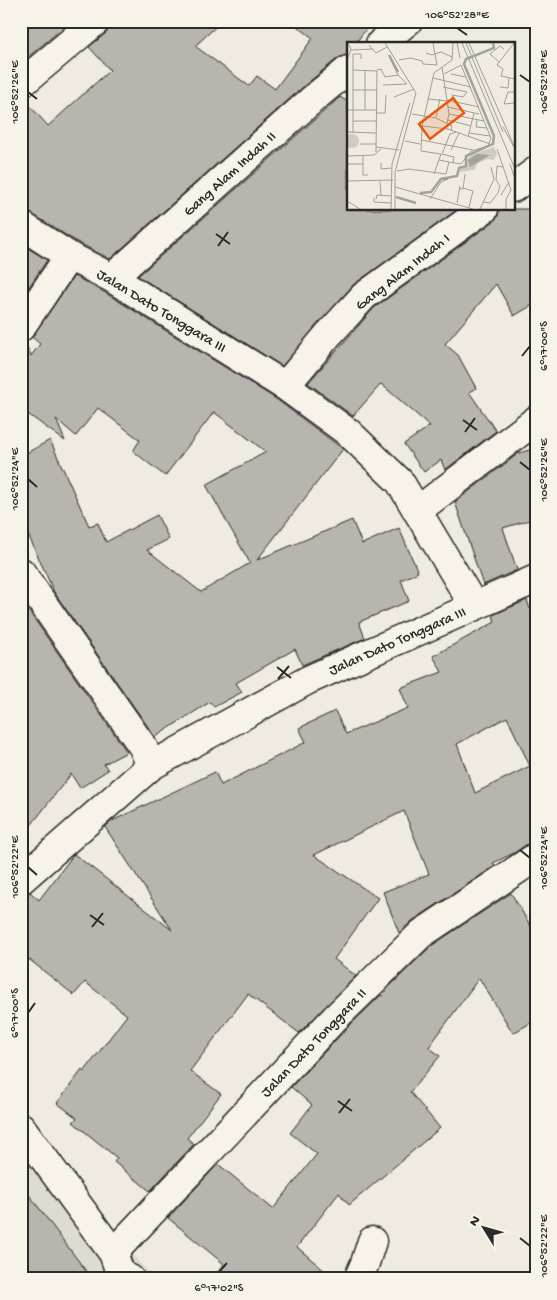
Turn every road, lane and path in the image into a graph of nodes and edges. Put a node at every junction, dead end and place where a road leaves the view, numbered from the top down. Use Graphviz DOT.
graph roads {
  1 [pos="96,21"];
  2 [pos="408,21"];
  3 [pos="382,42"];
  4 [pos="347,71"];
  5 [pos="21,84"];
  6 [pos="536,172"];
  7 [pos="514,187"];
  8 [pos="483,210"];
  9 [pos="21,225"];
  10 [pos="69,256"];
  11 [pos="112,278"];
  12 [pos="21,327"];
  13 [pos="285,386"];
  14 [pos="536,420"];
  15 [pos="417,511"];
  16 [pos="21,572"];
  17 [pos="536,579"];
  18 [pos="474,606"];
  19 [pos="151,766"];
  20 [pos="536,857"];
  21 [pos="21,880"];
  22 [pos="21,1127"];
  23 [pos="372,1241"];
  24 [pos="120,1271"];
  25 [pos="358,1279"];
  1 -- 5 [label="street"];
  2 -- 3 [label="street"];
  4 -- 11 [label="street, Gang Alam Indah II"];
  6 -- 7 [label="street"];
  8 -- 13 [label="street, Gang Alam Indah I"];
  9 -- 10 [label="street, Jalan Dato Tonggara III"];
  10 -- 11 [label="street, Jalan Dato Tonggara III"];
  10 -- 12 [label="street"];
  11 -- 13 [label="street, Jalan Dato Tonggara III"];
  13 -- 15 [label="street, Jalan Dato Tonggara III"];
  14 -- 15 [label="street"];
  15 -- 18 [label="street, Jalan Dato Tonggara III"];
  16 -- 19 [label="street"];
  17 -- 18 [label="street"];
  18 -- 19 [label="street, Jalan Dato Tonggara III"];
  19 -- 21 [label="street, Jalan Dato Tonggara III"];
  20 -- 24 [label="street, Jalan Dato Tonggara II"];
  22 -- 24 [label="street"];
  23 -- 25 [label="street"];
}
